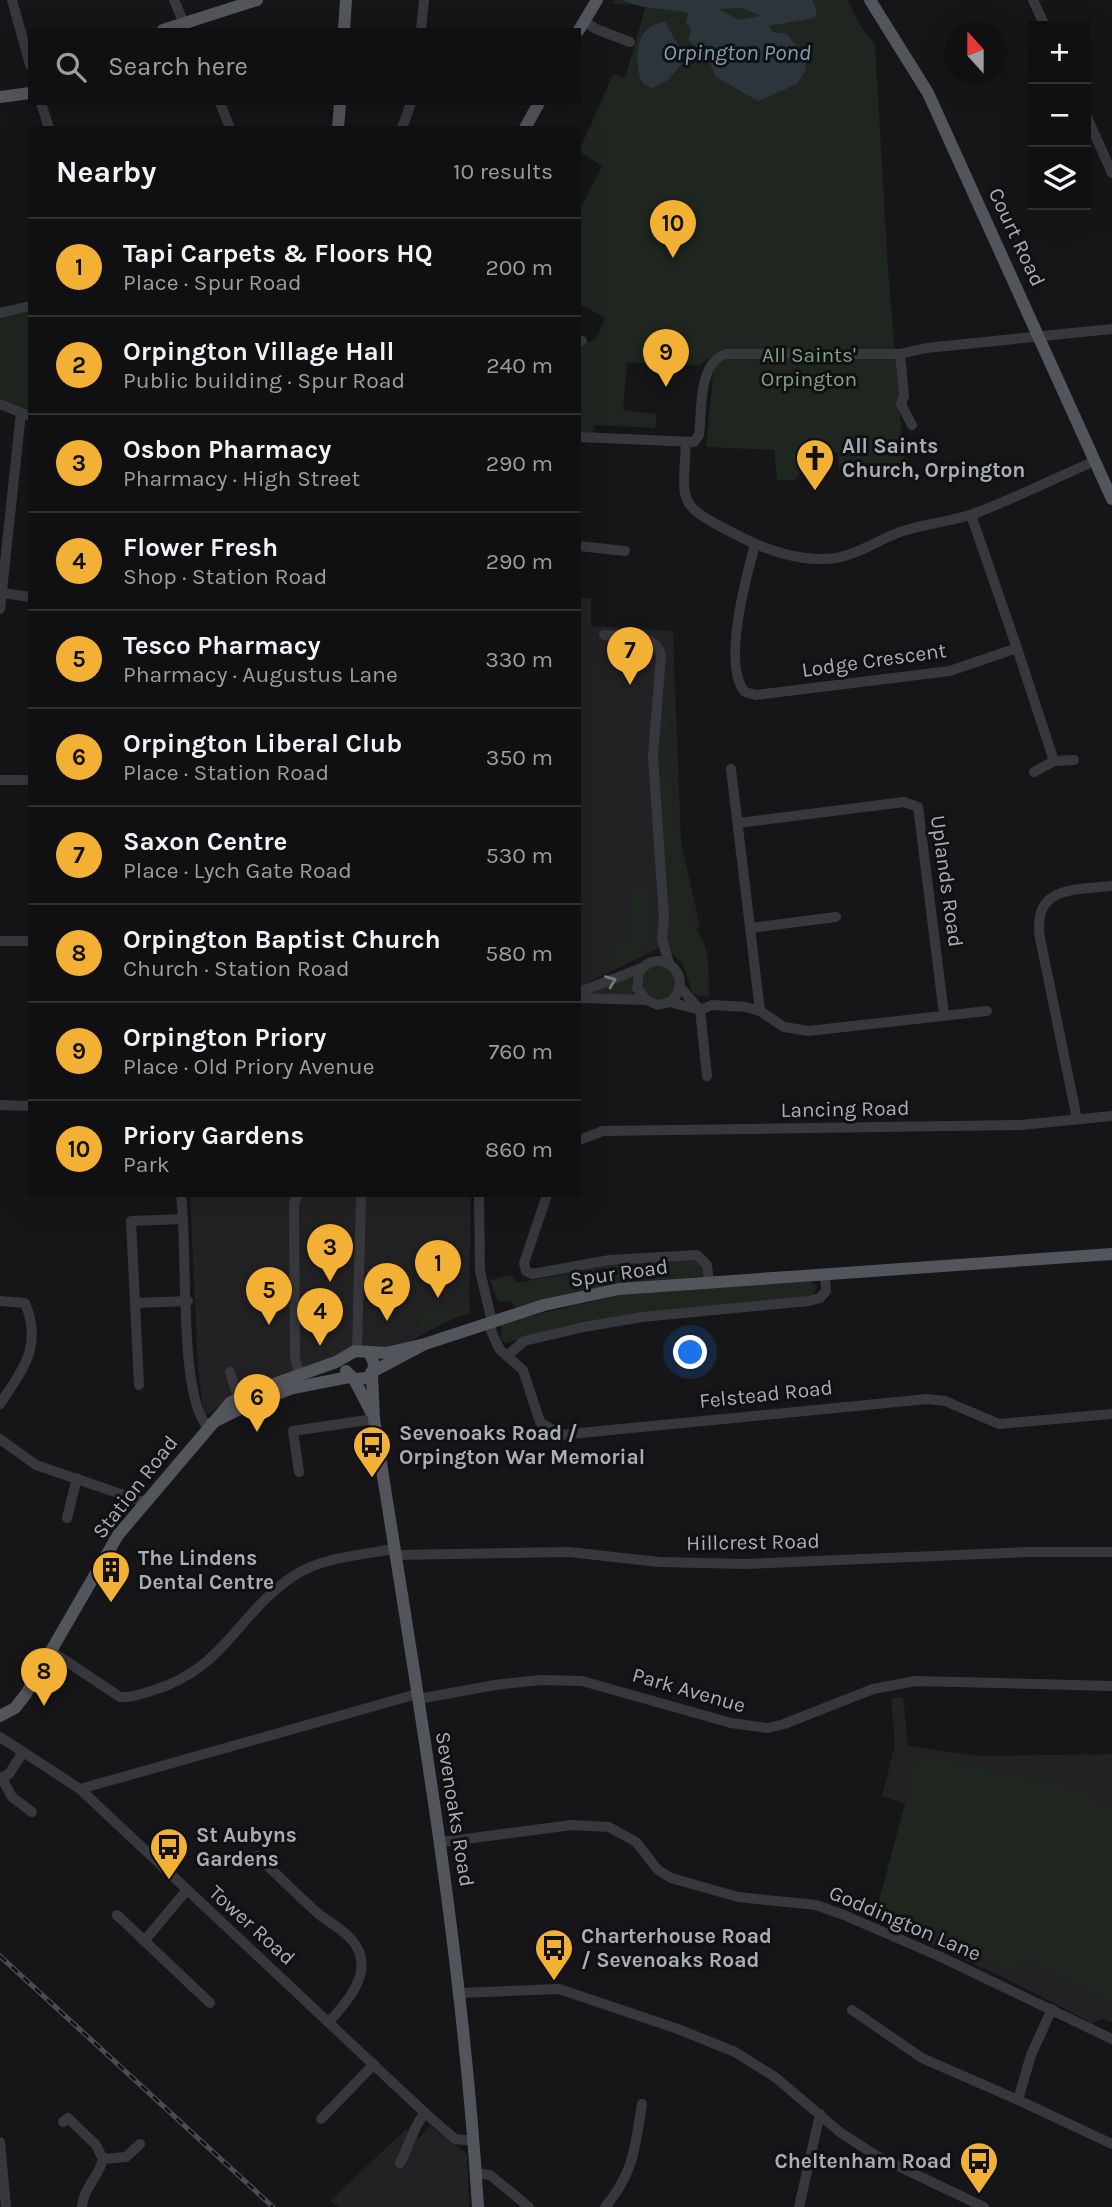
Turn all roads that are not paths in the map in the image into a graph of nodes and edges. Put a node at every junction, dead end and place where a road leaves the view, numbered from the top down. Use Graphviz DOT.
graph roads {
  1 [pos="12,0"];
  2 [pos="174,0"];
  3 [pos="257,0"];
  4 [pos="346,0"];
  5 [pos="424,0"];
  6 [pos="597,0"];
  7 [pos="870,0"];
  8 [pos="1033,0"];
  9 [pos="1043,21"];
  10 [pos="186,25"];
  11 [pos="582,26"];
  12 [pos="344,28"];
  13 [pos="421,28"];
  14 [pos="630,42"];
  15 [pos="28,58"];
  16 [pos="28,93"];
  17 [pos="0,97"];
  18 [pos="42,105"];
  19 [pos="221,105"];
  20 [pos="340,105"];
  21 [pos="410,105"];
  22 [pos="538,105"];
  23 [pos="48,126"];
  24 [pos="229,126"];
  25 [pos="338,126"];
  26 [pos="403,126"];
  27 [pos="526,126"];
  28 [pos="1091,126"];
  29 [pos="1112,173"];
  30 [pos="28,306"];
  31 [pos="0,313"];
  32 [pos="1112,329"];
  33 [pos="1041,337"];
  34 [pos="900,354"];
  35 [pos="0,404"];
  36 [pos="25,414"];
  37 [pos="912,425"];
  38 [pos="581,437"];
  39 [pos="686,442"];
  40 [pos="1096,461"];
  41 [pos="1112,499"];
  42 [pos="971,514"];
  43 [pos="755,545"];
  44 [pos="581,546"];
  45 [pos="625,551"];
  46 [pos="1,596"];
  47 [pos="28,597"];
  48 [pos="0,609"];
  49 [pos="604,635"];
  50 [pos="1017,648"];
  51 [pos="1074,760"];
  52 [pos="1054,761"];
  53 [pos="731,769"];
  54 [pos="1034,772"];
  55 [pos="0,780"];
  56 [pos="28,780"];
  57 [pos="738,823"];
  58 [pos="1112,887"];
  59 [pos="836,918"];
  60 [pos="750,928"];
  61 [pos="662,939"];
  62 [pos="0,941"];
  63 [pos="28,941"];
  64 [pos="669,963"];
  65 [pos="644,966"];
  66 [pos="680,987"];
  67 [pos="581,991"];
  68 [pos="581,998"];
  69 [pos="646,1000"];
  70 [pos="670,1002"];
  71 [pos="700,1010"];
  72 [pos="760,1011"];
  73 [pos="987,1011"];
  74 [pos="944,1016"];
  75 [pos="707,1076"];
  76 [pos="0,1105"];
  77 [pos="28,1105"];
  78 [pos="1112,1116"];
  79 [pos="1076,1119"];
  80 [pos="581,1139"];
  81 [pos="181,1197"];
  82 [pos="360,1197"];
  83 [pos="479,1197"];
  84 [pos="546,1197"];
  85 [pos="296,1199"];
  86 [pos="183,1219"];
  87 [pos="1112,1254"];
  88 [pos="825,1274"];
  89 [pos="709,1282"];
  90 [pos="0,1301"];
  91 [pos="188,1301"];
  92 [pos="135,1303"];
  93 [pos="492,1322"];
  94 [pos="425,1344"];
  95 [pos="358,1354"];
  96 [pos="507,1356"];
  97 [pos="230,1372"];
  98 [pos="373,1373"];
  99 [pos="299,1375"];
  100 [pos="351,1378"];
  101 [pos="139,1385"];
  102 [pos="0,1404"];
  103 [pos="239,1404"];
  104 [pos="1112,1414"];
  105 [pos="374,1419"];
  106 [pos="210,1425"];
  107 [pos="0,1439"];
  108 [pos="299,1472"];
  109 [pos="77,1478"];
  110 [pos="144,1502"];
  111 [pos="67,1518"];
  112 [pos="394,1552"];
  113 [pos="1112,1552"];
  114 [pos="51,1651"];
  115 [pos="1112,1686"];
  116 [pos="417,1696"];
  117 [pos="0,1716"];
  118 [pos="0,1737"];
  119 [pos="23,1752"];
  120 [pos="1,1778"];
  121 [pos="80,1789"];
  122 [pos="32,1812"];
  123 [pos="442,1842"];
  124 [pos="257,1856"];
  125 [pos="186,1891"];
  126 [pos="117,1915"];
  127 [pos="145,1940"];
  128 [pos="460,1993"];
  129 [pos="210,2003"];
  130 [pos="1052,2009"];
  131 [pos="852,2010"];
  132 [pos="329,2022"];
  133 [pos="1112,2039"];
  134 [pos="374,2064"];
  135 [pos="1018,2101"];
  136 [pos="642,2104"];
  137 [pos="425,2112"];
  138 [pos="820,2114"];
  139 [pos="321,2119"];
  140 [pos="63,2122"];
  141 [pos="474,2141"];
  142 [pos="0,2142"];
  143 [pos="140,2144"];
  144 [pos="1112,2144"];
  145 [pos="103,2159"];
  146 [pos="400,2163"];
  147 [pos="476,2173"];
  148 [pos="6,2207"];
  149 [pos="82,2207"];
  150 [pos="478,2207"];
  151 [pos="529,2207"];
  152 [pos="605,2207"];
  153 [pos="799,2207"];
  154 [pos="984,2207"];
  1 -- 15 [label="street"];
  2 -- 10 [label="street"];
  3 -- 10 [label="main road"];
  4 -- 12 [label="main road"];
  5 -- 13 [label="street"];
  6 -- 11 [label="main road"];
  7 -- 33 [label="main road, Court Road"];
  8 -- 9 [label="street"];
  11 -- 14 [label="street"];
  16 -- 17 [label="main road"];
  18 -- 23 [label="street"];
  19 -- 24 [label="street"];
  20 -- 25 [label="main road"];
  21 -- 26 [label="street"];
  22 -- 27 [label="main road"];
  28 -- 29 [label="street"];
  30 -- 31 [label="street"];
  32 -- 33 [label="street"];
  33 -- 34 [label="street"];
  33 -- 40 [label="main road, Court Road"];
  34 -- 37 [label="street"];
  34 -- 39 [label="street"];
  35 -- 36 [label="street"];
  36 -- 46 [label="street"];
  38 -- 39 [label="street"];
  39 -- 43 [label="street"];
  40 -- 41 [label="main road, Court Road"];
  40 -- 42 [label="street"];
  42 -- 43 [label="street"];
  42 -- 50 [label="street"];
  43 -- 50 [label="street, Lodge Crescent"];
  44 -- 45 [label="street"];
  46 -- 47 [label="street"];
  46 -- 48 [label="street"];
  49 -- 61 [label="street"];
  50 -- 52 [label="street"];
  51 -- 52 [label="street"];
  52 -- 54 [label="street"];
  53 -- 57 [label="street"];
  55 -- 56 [label="street"];
  57 -- 60 [label="street"];
  57 -- 74 [label="street, Uplands Road"];
  58 -- 79 [label="street"];
  59 -- 60 [label="street"];
  60 -- 72 [label="street"];
  61 -- 64 [label="street"];
  61 -- 65 [label="street"];
  62 -- 63 [label="street"];
  64 -- 65 [label="street"];
  64 -- 66 [label="street"];
  67 -- 65 [label="street, one-way"];
  65 -- 69 [label="street"];
  66 -- 70 [label="street"];
  66 -- 71 [label="street"];
  68 -- 69 [label="street"];
  69 -- 70 [label="street"];
  70 -- 71 [label="street"];
  71 -- 72 [label="street"];
  71 -- 75 [label="street"];
  72 -- 74 [label="street"];
  73 -- 74 [label="street"];
  76 -- 77 [label="street"];
  78 -- 79 [label="street, Lancing Road"];
  79 -- 80 [label="street, Lancing Road"];
  81 -- 86 [label="street"];
  82 -- 95 [label="street"];
  83 -- 93 [label="street, Felstead Road"];
  84 -- 89 [label="street"];
  85 -- 99 [label="street"];
  86 -- 91 [label="street"];
  86 -- 92 [label="street"];
  87 -- 88 [label="main road, Spur Road"];
  88 -- 89 [label="main road, Spur Road"];
  88 -- 96 [label="street"];
  89 -- 93 [label="main road, Spur Road"];
  90 -- 102 [label="street"];
  91 -- 92 [label="street"];
  91 -- 106 [label="street"];
  92 -- 101 [label="street"];
  93 -- 94 [label="main road, Spur Road"];
  93 -- 96 [label="street, Felstead Road"];
  94 -- 95 [label="main road, Spur Road"];
  94 -- 98 [label="main road, Spur Road"];
  95 -- 98 [label="main road"];
  95 -- 99 [label="main road, Station Road"];
  95 -- 100 [label="main road"];
  96 -- 104 [label="street, Felstead Road"];
  97 -- 103 [label="street"];
  98 -- 100 [label="main road"];
  98 -- 105 [label="main road, Sevenoaks Road"];
  99 -- 103 [label="main road, Station Road"];
  100 -- 103 [label="main road, Station Road"];
  100 -- 105 [label="main road, Sevenoaks Road"];
  103 -- 106 [label="main road, Station Road"];
  105 -- 108 [label="street"];
  105 -- 112 [label="main road, Sevenoaks Road"];
  106 -- 110 [label="main road, Station Road"];
  107 -- 109 [label="street"];
  109 -- 110 [label="street"];
  109 -- 111 [label="street"];
  110 -- 114 [label="main road, Station Road"];
  112 -- 113 [label="street, Hillcrest Road"];
  112 -- 114 [label="street, Hillcrest Road"];
  112 -- 116 [label="main road, Sevenoaks Road"];
  114 -- 117 [label="main road, Station Road"];
  115 -- 116 [label="street, Park Avenue"];
  116 -- 121 [label="street, Park Avenue"];
  116 -- 123 [label="main road, Sevenoaks Road"];
  118 -- 119 [label="street, Tower Road"];
  119 -- 120 [label="street"];
  119 -- 121 [label="street, Tower Road"];
  120 -- 122 [label="street"];
  121 -- 125 [label="street, Tower Road"];
  123 -- 128 [label="main road, Sevenoaks Road"];
  123 -- 130 [label="street, Goddington Lane"];
  124 -- 132 [label="street"];
  125 -- 127 [label="street"];
  125 -- 132 [label="street, Tower Road"];
  126 -- 127 [label="street"];
  127 -- 129 [label="street"];
  128 -- 138 [label="street"];
  128 -- 141 [label="main road, Sevenoaks Road"];
  130 -- 133 [label="street, Goddington Lane"];
  130 -- 135 [label="street"];
  131 -- 135 [label="street"];
  132 -- 134 [label="street, Tower Road"];
  134 -- 137 [label="street, Tower Road"];
  134 -- 139 [label="street"];
  135 -- 144 [label="street"];
  136 -- 152 [label="street"];
  137 -- 141 [label="street, Tower Road"];
  137 -- 146 [label="street"];
  138 -- 153 [label="street"];
  138 -- 154 [label="street"];
  140 -- 145 [label="street"];
  141 -- 147 [label="main road, Sevenoaks Road"];
  142 -- 148 [label="street"];
  143 -- 145 [label="street"];
  145 -- 149 [label="street"];
  147 -- 150 [label="main road, Sevenoaks Road"];
  147 -- 151 [label="street"];
}
